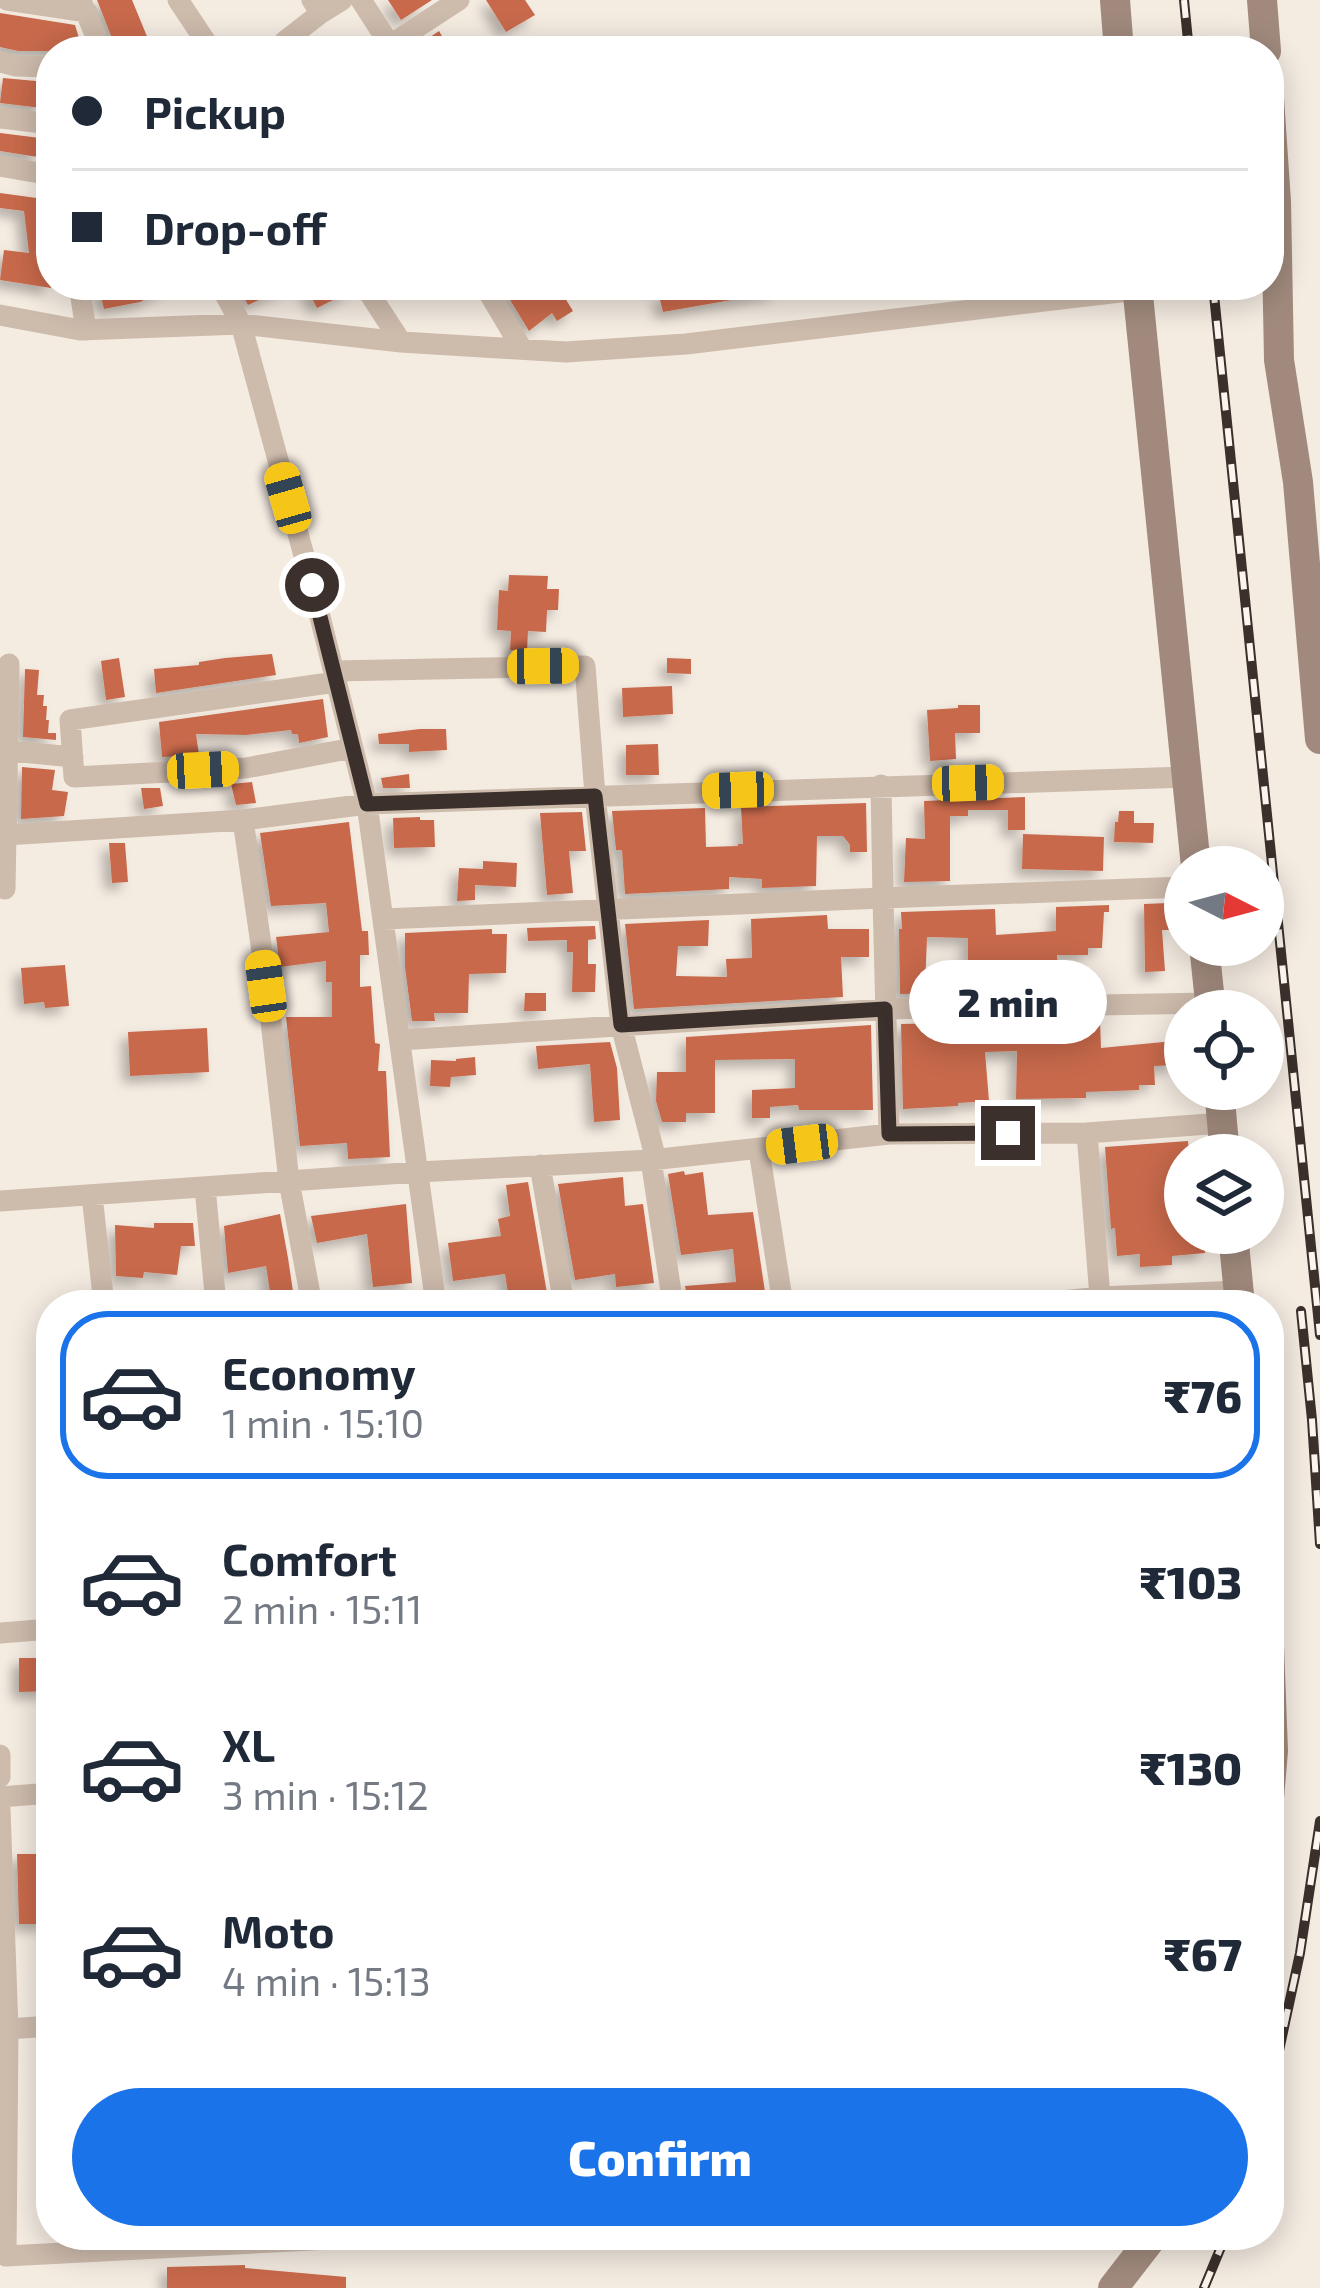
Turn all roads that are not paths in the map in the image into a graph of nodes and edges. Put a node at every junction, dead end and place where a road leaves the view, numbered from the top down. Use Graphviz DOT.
graph roads {
  1 [pos="7,0"];
  2 [pos="178,0"];
  3 [pos="342,0"];
  4 [pos="361,0"];
  5 [pos="459,0"];
  6 [pos="1115,0"];
  7 [pos="1262,0"];
  8 [pos="84,6"];
  9 [pos="317,6"];
  10 [pos="96,36"];
  11 [pos="202,36"];
  12 [pos="294,36"];
  13 [pos="384,36"];
  14 [pos="404,36"];
  15 [pos="1118,36"];
  16 [pos="1265,36"];
  17 [pos="0,62"];
  18 [pos="36,67"];
  19 [pos="0,118"];
  20 [pos="36,122"];
  21 [pos="0,166"];
  22 [pos="36,172"];
  23 [pos="81,300"];
  24 [pos="228,300"];
  25 [pos="374,300"];
  26 [pos="493,300"];
  27 [pos="1040,300"];
  28 [pos="1138,300"];
  29 [pos="1278,300"];
  30 [pos="0,315"];
  31 [pos="241,324"];
  32 [pos="86,330"];
  33 [pos="401,342"];
  34 [pos="522,350"];
  35 [pos="9,664"];
  36 [pos="335,676"];
  37 [pos="1320,740"];
  38 [pos="353,748"];
  39 [pos="4,750"];
  40 [pos="73,757"];
  41 [pos="1187,777"];
  42 [pos="881,785"];
  43 [pos="595,796"];
  44 [pos="367,804"];
  45 [pos="243,820"];
  46 [pos="6,835"];
  47 [pos="1194,846"];
  48 [pos="1164,888"];
  49 [pos="4,889"];
  50 [pos="883,898"];
  51 [pos="608,908"];
  52 [pos="383,919"];
  53 [pos="1164,1007"];
  54 [pos="885,1009"];
  55 [pos="621,1025"];
  56 [pos="400,1040"];
  57 [pos="1221,1110"];
  58 [pos="1222,1123"];
  59 [pos="1087,1133"];
  60 [pos="889,1134"];
  61 [pos="1223,1134"];
  62 [pos="759,1150"];
  63 [pos="651,1160"];
  64 [pos="540,1165"];
  65 [pos="418,1172"];
  66 [pos="289,1181"];
  67 [pos="205,1187"];
  68 [pos="92,1195"];
  69 [pos="0,1201"];
  70 [pos="1235,1254"];
  71 [pos="102,1290"];
  72 [pos="215,1290"];
  73 [pos="309,1290"];
  74 [pos="434,1290"];
  75 [pos="561,1290"];
  76 [pos="671,1290"];
  77 [pos="781,1290"];
  78 [pos="1099,1290"];
  79 [pos="1239,1290"];
  80 [pos="36,1630"];
  81 [pos="0,1633"];
  82 [pos="0,1757"];
  83 [pos="0,1777"];
  84 [pos="36,1794"];
  85 [pos="0,1797"];
  86 [pos="0,1809"];
  87 [pos="1,1850"];
  88 [pos="36,2027"];
  89 [pos="8,2029"];
  90 [pos="134,2250"];
  91 [pos="1142,2250"];
  92 [pos="1113,2288"];
  1 -- 8 [label="street"];
  2 -- 11 [label="street"];
  3 -- 9 [label="street"];
  4 -- 13 [label="street"];
  5 -- 14 [label="street"];
  6 -- 15 [label="street"];
  7 -- 16 [label="street"];
  8 -- 10 [label="street"];
  9 -- 12 [label="street"];
  17 -- 18 [label="street"];
  19 -- 20 [label="street"];
  21 -- 22 [label="street"];
  23 -- 32 [label="street"];
  24 -- 31 [label="street"];
  25 -- 33 [label="street"];
  26 -- 34 [label="street"];
  27 -- 34 [label="street"];
  28 -- 41 [label="street"];
  29 -- 37 [label="street"];
  30 -- 32 [label="street"];
  31 -- 32 [label="street"];
  31 -- 33 [label="street"];
  31 -- 36 [label="street"];
  33 -- 34 [label="street"];
  35 -- 39 [label="street"];
  36 -- 38 [label="street"];
  36 -- 40 [label="street"];
  36 -- 43 [label="street"];
  38 -- 40 [label="street"];
  38 -- 44 [label="street"];
  39 -- 40 [label="street"];
  39 -- 46 [label="street"];
  41 -- 42 [label="street"];
  41 -- 47 [label="street"];
  42 -- 43 [label="street"];
  42 -- 50 [label="street"];
  43 -- 44 [label="street"];
  43 -- 51 [label="street"];
  44 -- 45 [label="street"];
  44 -- 52 [label="street"];
  45 -- 46 [label="street"];
  45 -- 66 [label="street"];
  46 -- 49 [label="street"];
  48 -- 50 [label="street"];
  50 -- 51 [label="street"];
  50 -- 54 [label="street"];
  51 -- 52 [label="street"];
  51 -- 55 [label="street"];
  52 -- 56 [label="street"];
  53 -- 54 [label="street"];
  54 -- 55 [label="street"];
  54 -- 60 [label="street"];
  55 -- 56 [label="street"];
  55 -- 63 [label="street"];
  56 -- 65 [label="street"];
  57 -- 58 [label="street"];
  58 -- 59 [label="street"];
  58 -- 61 [label="street"];
  59 -- 60 [label="street"];
  59 -- 78 [label="street"];
  60 -- 62 [label="street"];
  62 -- 63 [label="street"];
  62 -- 77 [label="street"];
  63 -- 64 [label="street"];
  63 -- 76 [label="street"];
  64 -- 65 [label="street"];
  64 -- 75 [label="street"];
  65 -- 66 [label="street"];
  65 -- 74 [label="street"];
  66 -- 67 [label="street"];
  66 -- 73 [label="street"];
  67 -- 68 [label="street"];
  67 -- 72 [label="street"];
  68 -- 69 [label="street"];
  68 -- 71 [label="street"];
  70 -- 79 [label="street"];
  80 -- 81 [label="street"];
  82 -- 83 [label="street"];
  84 -- 85 [label="street"];
  86 -- 87 [label="street"];
  87 -- 89 [label="street"];
  88 -- 89 [label="street"];
  89 -- 90 [label="street"];
  91 -- 92 [label="street"];
}
